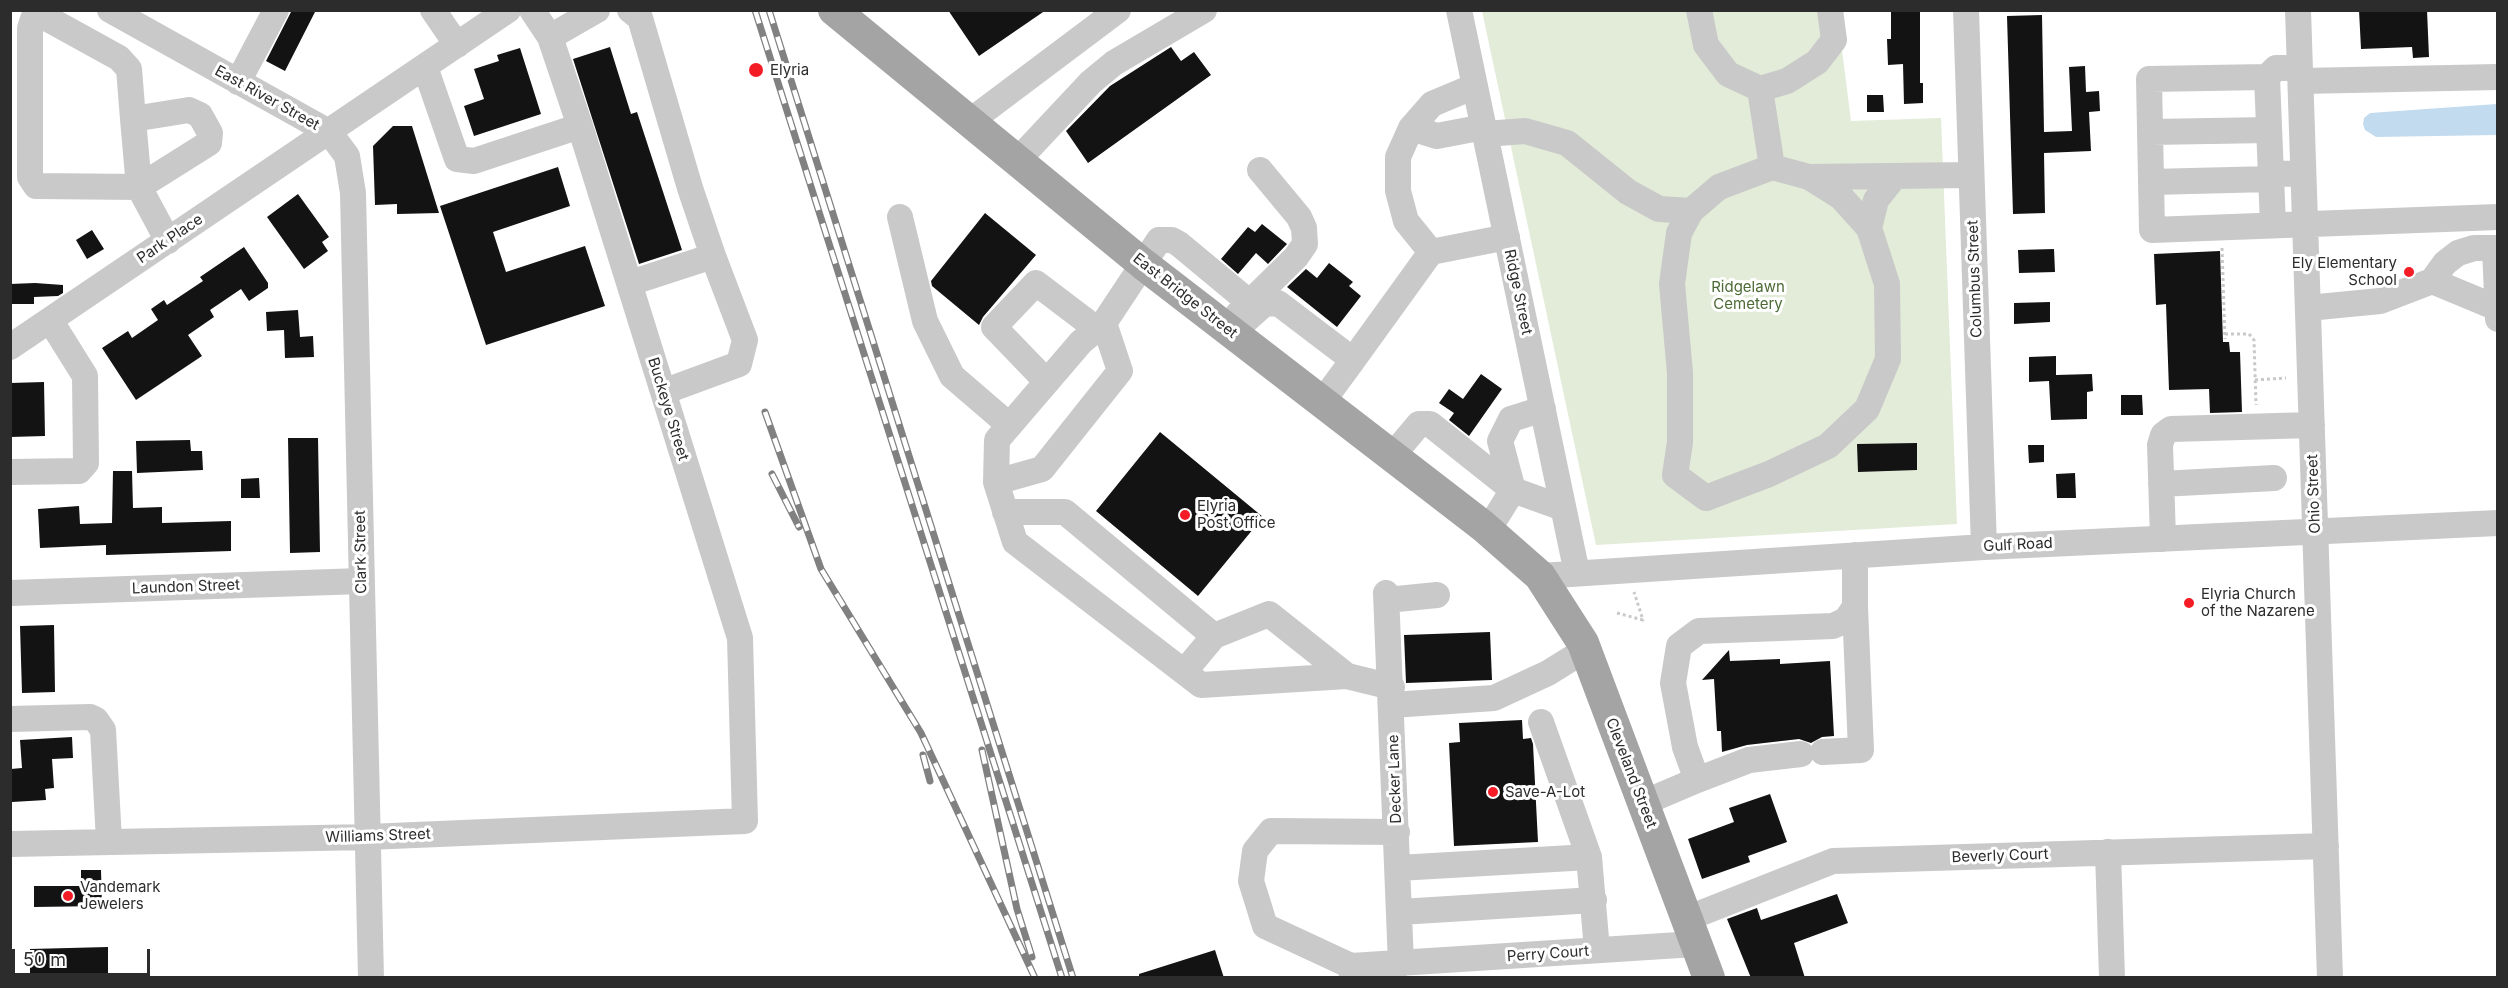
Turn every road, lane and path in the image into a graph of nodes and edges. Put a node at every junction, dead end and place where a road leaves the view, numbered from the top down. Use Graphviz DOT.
graph roads {
  1 [pos="110,10"];
  2 [pos="276,10"];
  3 [pos="433,10"];
  4 [pos="532,10"];
  5 [pos="597,10"];
  6 [pos="630,10"];
  7 [pos="834,10"];
  8 [pos="1118,10"];
  9 [pos="1204,10"];
  10 [pos="1459,10"];
  11 [pos="1699,10"];
  12 [pos="1830,10"];
  13 [pos="1966,10"];
  14 [pos="2298,10"];
  15 [pos="499,13"];
  16 [pos="550,37"];
  17 [pos="457,45"];
  18 [pos="425,67"];
  19 [pos="2300,74"];
  20 [pos="2267,77"];
  21 [pos="2498,77"];
  22 [pos="238,82"];
  23 [pos="1475,86"];
  24 [pos="1760,89"];
  25 [pos="133,119"];
  26 [pos="969,123"];
  27 [pos="580,126"];
  28 [pos="1410,128"];
  29 [pos="2269,130"];
  30 [pos="1484,131"];
  31 [pos="329,132"];
  32 [pos="2150,132"];
  33 [pos="1016,162"];
  34 [pos="1772,167"];
  35 [pos="1260,170"];
  36 [pos="2303,173"];
  37 [pos="1971,174"];
  38 [pos="1895,176"];
  39 [pos="1809,177"];
  40 [pos="2271,179"];
  41 [pos="2151,182"];
  42 [pos="139,187"];
  43 [pos="1691,211"];
  44 [pos="2498,217"];
  45 [pos="900,218"];
  46 [pos="2305,224"];
  47 [pos="2272,225"];
  48 [pos="1869,228"];
  49 [pos="1507,237"];
  50 [pos="168,241"];
  51 [pos="2222,246"];
  52 [pos="2496,248"];
  53 [pos="1431,252"];
  54 [pos="713,256"];
  55 [pos="1202,263"];
  56 [pos="1143,264"];
  57 [pos="2432,281"];
  58 [pos="630,283"];
  59 [pos="1180,293"];
  60 [pos="1249,302"];
  61 [pos="2307,308"];
  62 [pos="2497,308"];
  63 [pos="2498,319"];
  64 [pos="50,320"];
  65 [pos="1101,326"];
  66 [pos="1229,331"];
  67 [pos="10,347"];
  68 [pos="1353,360"];
  69 [pos="2286,378"];
  70 [pos="2255,380"];
  71 [pos="1047,382"];
  72 [pos="663,392"];
  73 [pos="1322,402"];
  74 [pos="1543,409"];
  75 [pos="2256,410"];
  76 [pos="1010,425"];
  77 [pos="2312,425"];
  78 [pos="1392,456"];
  79 [pos="10,472"];
  80 [pos="2274,478"];
  81 [pos="996,482"];
  82 [pos="2162,484"];
  83 [pos="1513,490"];
  84 [pos="1563,508"];
  85 [pos="1005,512"];
  86 [pos="2498,523"];
  87 [pos="1488,530"];
  88 [pos="2315,531"];
  89 [pos="2163,538"];
  90 [pos="1984,547"];
  91 [pos="1855,555"];
  92 [pos="1577,573"];
  93 [pos="1540,576"];
  94 [pos="362,581"];
  95 [pos="1634,591"];
  96 [pos="10,593"];
  97 [pos="1437,594"];
  98 [pos="1855,607"];
  99 [pos="1617,613"];
  100 [pos="1214,636"];
  101 [pos="1585,650"];
  102 [pos="1184,672"];
  103 [pos="1347,676"];
  104 [pos="1392,696"];
  105 [pos="10,719"];
  106 [pos="1541,722"];
  107 [pos="1697,780"];
  108 [pos="1642,803"];
  109 [pos="744,821"];
  110 [pos="1397,832"];
  111 [pos="368,837"];
  112 [pos="109,841"];
  113 [pos="10,844"];
  114 [pos="2326,846"];
  115 [pos="2108,852"];
  116 [pos="1588,858"];
  117 [pos="1398,868"];
  118 [pos="1594,906"];
  119 [pos="1400,912"];
  120 [pos="1691,931"];
  121 [pos="1597,950"];
  122 [pos="1401,964"];
  123 [pos="1352,972"];
  124 [pos="371,978"];
  125 [pos="1709,978"];
  126 [pos="2112,978"];
  127 [pos="2330,978"];
  1 -- 22 [label="street, East River Street"];
  2 -- 22 [label="street"];
  3 -- 17 [label="street"];
  4 -- 16 [label="street, Buckeye Street"];
  5 -- 16 [label="street"];
  6 -- 54 [label="street"];
  7 -- 26 [label="main road, East Bridge Street"];
  8 -- 26 [label="street"];
  9 -- 33 [label="street"];
  10 -- 23 [label="street, Ridge Street"];
  11 -- 24 [label="street"];
  12 -- 24 [label="street"];
  13 -- 37 [label="street, Columbus Street"];
  14 -- 19 [label="street, Ohio Street"];
  15 -- 17 [label="street, East River Street"];
  16 -- 27 [label="street, Buckeye Street"];
  17 -- 18 [label="street, East River Street"];
  18 -- 27 [label="street"];
  18 -- 31 [label="street, East River Street"];
  19 -- 20 [label="street"];
  19 -- 21 [label="street"];
  19 -- 36 [label="street, Ohio Street"];
  20 -- 29 [label="street"];
  20 -- 32 [label="street"];
  22 -- 31 [label="street, East River Street"];
  23 -- 28 [label="street"];
  23 -- 30 [label="street, Ridge Street"];
  24 -- 34 [label="street"];
  25 -- 42 [label="street"];
  25 -- 42 [label="street"];
  25 -- 42 [label="street"];
  26 -- 33 [label="main road, East Bridge Street"];
  27 -- 58 [label="street, Buckeye Street"];
  28 -- 30 [label="street"];
  28 -- 53 [label="street"];
  29 -- 32 [label="street"];
  29 -- 40 [label="street"];
  30 -- 43 [label="street"];
  30 -- 49 [label="street, Ridge Street"];
  31 -- 50 [label="street, Park Place"];
  31 -- 94 [label="street, Clark Street"];
  32 -- 41 [label="street"];
  33 -- 56 [label="main road, East Bridge Street"];
  34 -- 39 [label="street"];
  34 -- 43 [label="street"];
  35 -- 60 [label="street"];
  36 -- 40 [label="street"];
  36 -- 46 [label="street, Ohio Street"];
  37 -- 38 [label="street"];
  37 -- 90 [label="street, Columbus Street"];
  38 -- 39 [label="street"];
  38 -- 48 [label="street"];
  39 -- 48 [label="street"];
  40 -- 41 [label="street"];
  40 -- 47 [label="street"];
  41 -- 47 [label="street"];
  42 -- 50 [label="street"];
  43 -- 48 [label="street"];
  44 -- 46 [label="street"];
  45 -- 76 [label="street"];
  46 -- 47 [label="street"];
  46 -- 61 [label="street, Ohio Street"];
  49 -- 53 [label="street"];
  49 -- 74 [label="street, Ridge Street"];
  50 -- 64 [label="street, Park Place"];
  51 -- 70 [label="path"];
  52 -- 57 [label="street"];
  52 -- 62 [label="street"];
  53 -- 68 [label="street"];
  54 -- 58 [label="street"];
  54 -- 72 [label="street"];
  55 -- 56 [label="street"];
  55 -- 59 [label="street"];
  55 -- 60 [label="street"];
  56 -- 59 [label="main road, East Bridge Street"];
  56 -- 65 [label="street"];
  57 -- 61 [label="street"];
  57 -- 62 [label="street"];
  58 -- 72 [label="street, Buckeye Street"];
  59 -- 66 [label="main road, East Bridge Street"];
  60 -- 66 [label="street"];
  61 -- 77 [label="street, Ohio Street"];
  62 -- 63 [label="street"];
  64 -- 67 [label="street, Park Place"];
  64 -- 79 [label="street"];
  65 -- 71 [label="street"];
  65 -- 71 [label="street"];
  65 -- 81 [label="street"];
  66 -- 68 [label="street"];
  66 -- 73 [label="main road, East Bridge Street"];
  68 -- 73 [label="street"];
  69 -- 70 [label="path"];
  70 -- 75 [label="path"];
  71 -- 76 [label="street"];
  72 -- 109 [label="street, Buckeye Street"];
  73 -- 78 [label="main road, East Bridge Street"];
  74 -- 83 [label="street"];
  74 -- 84 [label="street, Ridge Street"];
  76 -- 81 [label="street"];
  77 -- 82 [label="street"];
  77 -- 88 [label="street, Ohio Street"];
  78 -- 83 [label="street"];
  78 -- 87 [label="main road, East Bridge Street"];
  80 -- 82 [label="street"];
  81 -- 85 [label="street"];
  82 -- 89 [label="street"];
  83 -- 84 [label="street"];
  83 -- 87 [label="street"];
  84 -- 92 [label="street, Ridge Street"];
  85 -- 100 [label="street"];
  85 -- 102 [label="street"];
  86 -- 88 [label="street, Gulf Road"];
  87 -- 93 [label="main road, East Bridge Street"];
  88 -- 89 [label="street, Gulf Road"];
  88 -- 114 [label="street, Ohio Street"];
  89 -- 90 [label="street, Gulf Road"];
  90 -- 91 [label="street, Gulf Road"];
  91 -- 92 [label="street, Gulf Road"];
  91 -- 98 [label="street"];
  92 -- 93 [label="street, Gulf Road"];
  93 -- 101 [label="main road, Cleveland Street"];
  94 -- 96 [label="street, Laundon Street"];
  94 -- 111 [label="street, Clark Street"];
  95 -- 99 [label="path"];
  97 -- 104 [label="street, Decker Lane"];
  98 -- 107 [label="street"];
  98 -- 107 [label="street"];
  100 -- 102 [label="street"];
  100 -- 103 [label="street"];
  101 -- 104 [label="street"];
  101 -- 108 [label="main road, Cleveland Street"];
  102 -- 103 [label="street"];
  103 -- 104 [label="street"];
  104 -- 110 [label="street, Decker Lane"];
  105 -- 112 [label="street"];
  106 -- 116 [label="street"];
  107 -- 108 [label="street"];
  108 -- 120 [label="main road, Cleveland Street"];
  109 -- 111 [label="street, Williams Street"];
  110 -- 117 [label="street, Decker Lane"];
  110 -- 123 [label="street"];
  111 -- 112 [label="street, Williams Street"];
  111 -- 124 [label="street, Clark Street"];
  112 -- 113 [label="street, Williams Street"];
  114 -- 115 [label="street, Beverly Court"];
  114 -- 127 [label="street, Ohio Street"];
  115 -- 120 [label="street, Beverly Court"];
  115 -- 126 [label="street"];
  116 -- 117 [label="street"];
  116 -- 118 [label="street"];
  117 -- 119 [label="street, Decker Lane"];
  118 -- 119 [label="street"];
  118 -- 121 [label="street"];
  119 -- 122 [label="street, Decker Lane"];
  120 -- 121 [label="street, Perry Court"];
  120 -- 125 [label="main road, Cleveland Street"];
  121 -- 122 [label="street, Perry Court"];
  122 -- 123 [label="street, Perry Court"];
}
